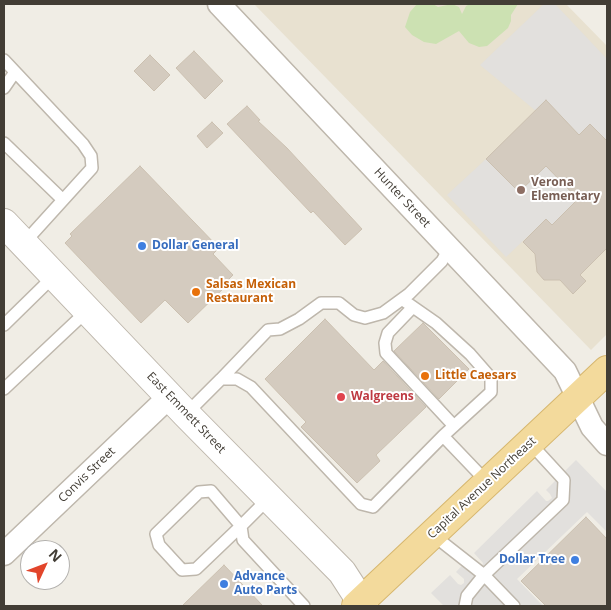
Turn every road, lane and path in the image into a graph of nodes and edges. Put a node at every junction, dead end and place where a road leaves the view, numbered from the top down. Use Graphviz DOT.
graph roads {
  1 [pos="219,4"];
  2 [pos="4,60"];
  3 [pos="16,72"];
  4 [pos="4,88"];
  5 [pos="4,143"];
  6 [pos="63,200"];
  7 [pos="4,223"];
  8 [pos="24,244"];
  9 [pos="449,248"];
  10 [pos="55,275"];
  11 [pos="403,300"];
  12 [pos="413,307"];
  13 [pos="88,310"];
  14 [pos="4,325"];
  15 [pos="607,370"];
  16 [pos="221,379"];
  17 [pos="4,389"];
  18 [pos="577,399"];
  19 [pos="178,405"];
  20 [pos="454,426"];
  21 [pos="443,436"];
  22 [pos="530,442"];
  23 [pos="607,444"];
  24 [pos="488,482"];
  25 [pos="269,498"];
  26 [pos="241,526"];
  27 [pos="432,534"];
  28 [pos="4,554"];
  29 [pos="484,576"];
  30 [pos="360,605"];
  31 [pos="304,606"];
  32 [pos="465,606"];
  33 [pos="514,606"];
  1 -- 9 [label="street, Hunter Street"];
  2 -- 3 [label="lane"];
  3 -- 4 [label="lane"];
  3 -- 6 [label="lane"];
  5 -- 6 [label="lane"];
  6 -- 8 [label="lane"];
  7 -- 8 [label="street, East Emmett Street"];
  8 -- 10 [label="street, East Emmett Street"];
  9 -- 11 [label="lane"];
  9 -- 18 [label="street, Hunter Street"];
  10 -- 13 [label="street, East Emmett Street"];
  10 -- 14 [label="lane"];
  11 -- 12 [label="lane"];
  11 -- 16 [label="lane"];
  12 -- 20 [label="lane"];
  12 -- 20 [label="lane"];
  13 -- 17 [label="lane"];
  13 -- 19 [label="street, East Emmett Street"];
  15 -- 18 [label="main road, Capital Avenue Northeast"];
  16 -- 19 [label="lane"];
  16 -- 21 [label="lane"];
  18 -- 22 [label="main road, Capital Avenue Northeast"];
  18 -- 23 [label="street, Hunter Street"];
  19 -- 25 [label="street, East Emmett Street"];
  19 -- 28 [label="street, Convis Street"];
  20 -- 21 [label="lane"];
  21 -- 24 [label="lane"];
  22 -- 24 [label="main road, Capital Avenue Northeast"];
  22 -- 29 [label="lane"];
  24 -- 27 [label="main road, Capital Avenue Northeast"];
  25 -- 26 [label="lane"];
  25 -- 30 [label="street, East Emmett Street"];
  26 -- 26 [label="lane"];
  26 -- 31 [label="lane"];
  27 -- 29 [label="lane"];
  27 -- 30 [label="main road, Capital Avenue Northeast"];
  29 -- 32 [label="lane"];
  29 -- 33 [label="lane"];
}
